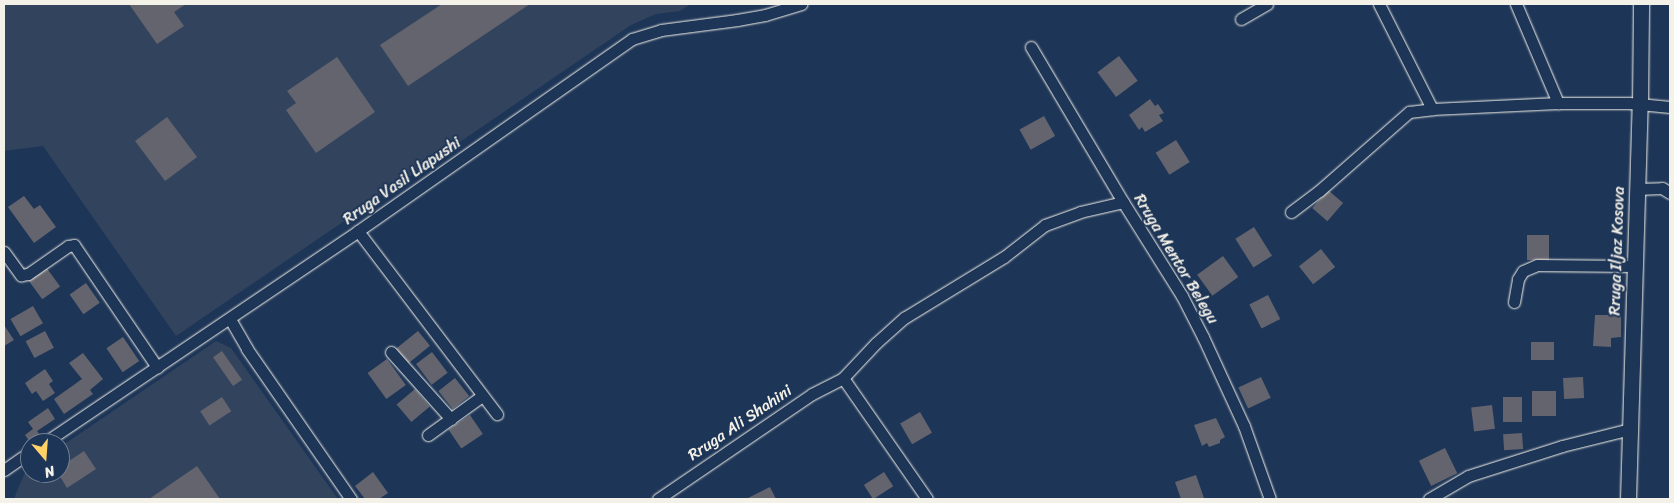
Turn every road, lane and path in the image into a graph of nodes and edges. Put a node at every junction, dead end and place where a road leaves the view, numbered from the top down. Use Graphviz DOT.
graph roads {
  1 [pos="802,4"];
  2 [pos="1267,4"];
  3 [pos="1379,4"];
  4 [pos="1516,4"];
  5 [pos="1641,4"];
  6 [pos="1241,19"];
  7 [pos="1031,47"];
  8 [pos="1558,103"];
  9 [pos="1640,104"];
  10 [pos="1670,107"];
  11 [pos="1432,108"];
  12 [pos="1637,189"];
  13 [pos="1670,194"];
  14 [pos="1122,202"];
  15 [pos="1291,212"];
  16 [pos="358,231"];
  17 [pos="4,252"];
  18 [pos="1634,266"];
  19 [pos="1514,302"];
  20 [pos="230,319"];
  21 [pos="391,352"];
  22 [pos="157,367"];
  23 [pos="843,378"];
  24 [pos="482,396"];
  25 [pos="497,414"];
  26 [pos="451,419"];
  27 [pos="1630,429"];
  28 [pos="59,433"];
  29 [pos="428,435"];
  30 [pos="20,459"];
  31 [pos="4,470"];
  32 [pos="351,499"];
  33 [pos="658,499"];
  34 [pos="927,499"];
  35 [pos="1270,499"];
  36 [pos="1429,499"];
  37 [pos="1628,499"];
  1 -- 16 [label="street, Rruga Vasil Llapushi"];
  2 -- 6 [label="street"];
  3 -- 11 [label="street"];
  4 -- 8 [label="street"];
  5 -- 9 [label="street, Rruga Iljaz Kosova"];
  7 -- 14 [label="street, Rruga Mentor Belegu"];
  8 -- 9 [label="street"];
  8 -- 11 [label="street"];
  9 -- 10 [label="street"];
  9 -- 12 [label="street, Rruga Iljaz Kosova"];
  11 -- 15 [label="street"];
  12 -- 13 [label="street"];
  12 -- 18 [label="street, Rruga Iljaz Kosova"];
  14 -- 23 [label="street, Rruga Ali Shahini"];
  14 -- 35 [label="street, Rruga Mentor Belegu"];
  16 -- 20 [label="street, Rruga Vasil Llapushi"];
  16 -- 24 [label="street"];
  17 -- 22 [label="street"];
  18 -- 19 [label="street"];
  18 -- 27 [label="street, Rruga Iljaz Kosova"];
  20 -- 22 [label="street, Rruga Vasil Llapushi"];
  20 -- 32 [label="street"];
  21 -- 26 [label="street"];
  22 -- 28 [label="street, Rruga Vasil Llapushi"];
  23 -- 33 [label="street, Rruga Ali Shahini"];
  23 -- 34 [label="street"];
  24 -- 25 [label="street"];
  24 -- 26 [label="street"];
  26 -- 29 [label="street"];
  27 -- 36 [label="street"];
  27 -- 37 [label="street, Rruga Iljaz Kosova"];
  30 -- 31 [label="street"];
}
